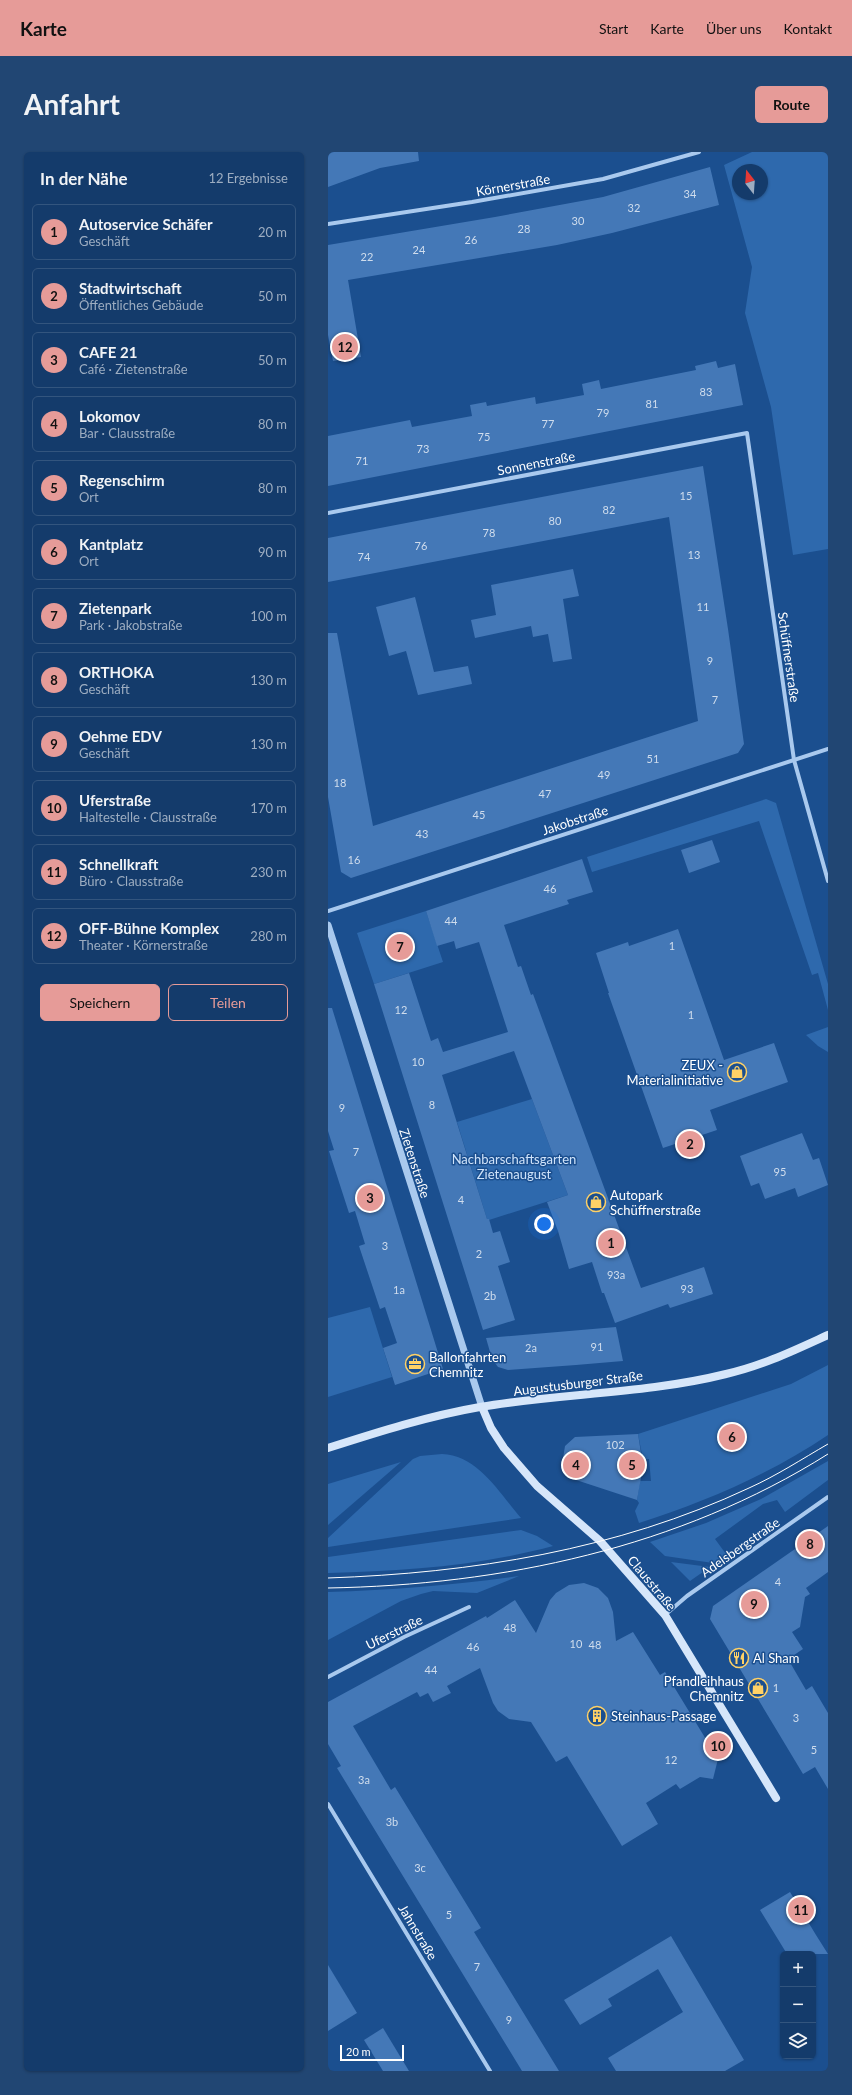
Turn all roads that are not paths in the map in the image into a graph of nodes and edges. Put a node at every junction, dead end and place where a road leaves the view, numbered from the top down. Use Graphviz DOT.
graph roads {
  1 [pos="699,152"];
  2 [pos="328,224"];
  3 [pos="747,433"];
  4 [pos="328,513"];
  5 [pos="828,749"];
  6 [pos="794,760"];
  7 [pos="828,881"];
  8 [pos="328,911"];
  9 [pos="328,926"];
  10 [pos="828,1335"];
  11 [pos="482,1406"];
  12 [pos="328,1448"];
  13 [pos="828,1497"];
  14 [pos="469,1607"];
  15 [pos="666,1615"];
  16 [pos="328,1677"];
  17 [pos="776,1798"];
  18 [pos="328,1804"];
  19 [pos="490,2071"];
  1 -- 2 [label="street, Körnerstraße"];
  3 -- 4 [label="street, Sonnenstraße"];
  3 -- 6 [label="street, Schüffnerstraße"];
  5 -- 6 [label="street, Jakobstraße"];
  6 -- 7 [label="street, Schüffnerstraße"];
  6 -- 8 [label="street, Jakobstraße"];
  9 -- 11 [label="street, Zietenstraße"];
  10 -- 11 [label="main road, Augustusburger Straße"];
  11 -- 12 [label="main road, Augustusburger Straße"];
  11 -- 15 [label="main road, Clausstraße"];
  13 -- 15 [label="street, Adelsbergstraße"];
  14 -- 16 [label="street, Uferstraße"];
  15 -- 17 [label="main road, Clausstraße"];
  18 -- 19 [label="street, Jahnstraße"];
}
